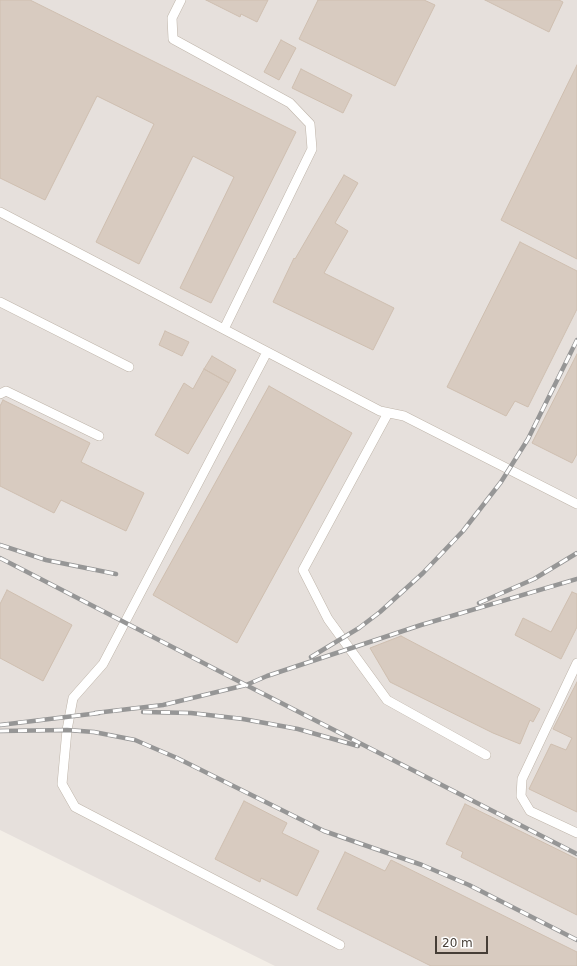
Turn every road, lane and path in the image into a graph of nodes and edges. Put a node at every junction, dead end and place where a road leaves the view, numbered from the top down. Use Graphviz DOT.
graph roads {
  1 [pos="181,0"];
  2 [pos="0,212"];
  3 [pos="0,302"];
  4 [pos="224,329"];
  5 [pos="267,352"];
  6 [pos="129,366"];
  7 [pos="0,394"];
  8 [pos="388,413"];
  9 [pos="99,436"];
  10 [pos="577,503"];
  11 [pos="577,663"];
  12 [pos="486,756"];
  13 [pos="577,833"];
  14 [pos="340,946"];
  1 -- 4 [label="lane"];
  2 -- 4 [label="lane"];
  3 -- 6 [label="lane"];
  4 -- 5 [label="lane"];
  5 -- 8 [label="lane"];
  5 -- 14 [label="lane"];
  7 -- 9 [label="lane"];
  8 -- 10 [label="lane"];
  8 -- 12 [label="lane"];
  11 -- 13 [label="lane"];
}
